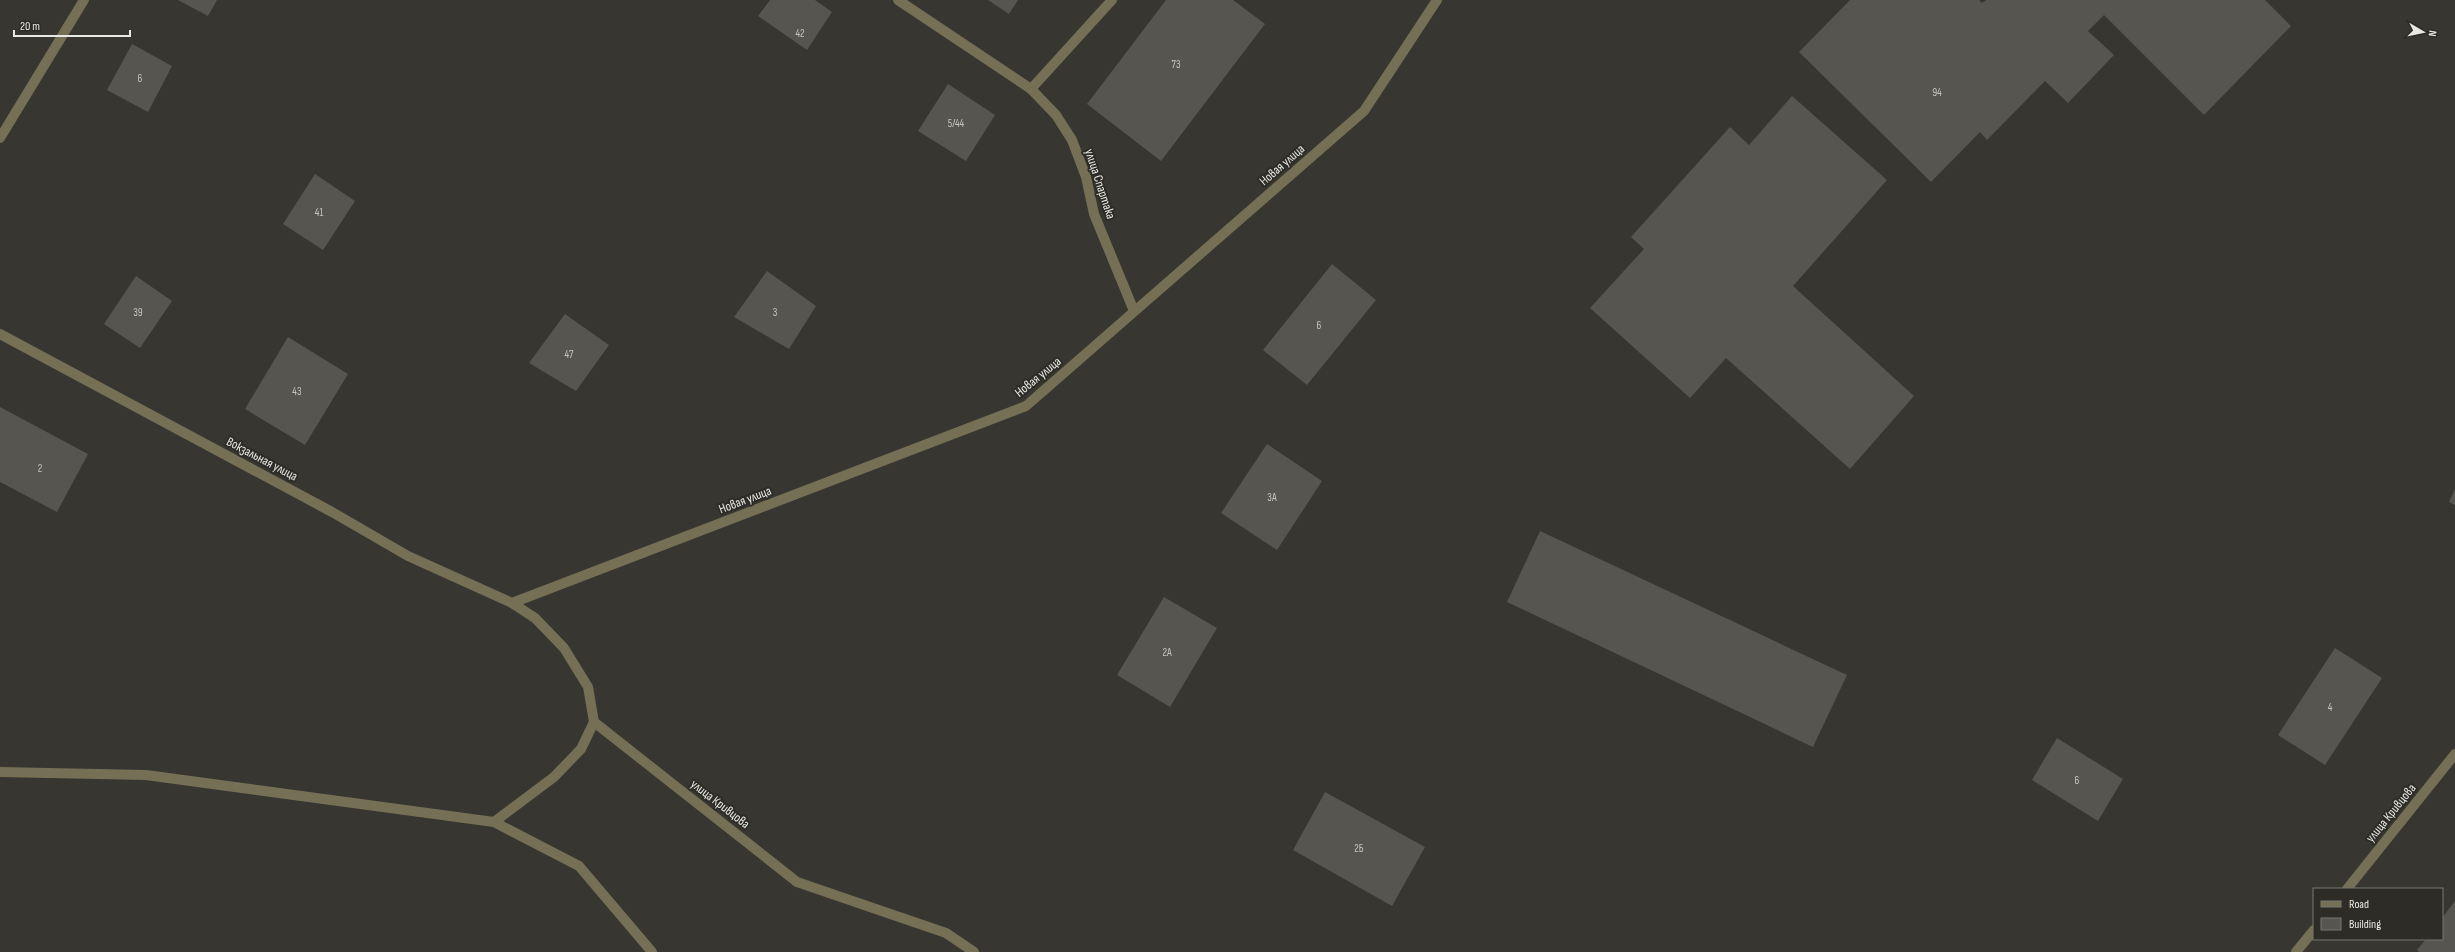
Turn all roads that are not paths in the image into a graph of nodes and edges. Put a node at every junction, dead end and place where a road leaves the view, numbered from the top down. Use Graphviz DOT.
graph roads {
  1 [pos="84,0"];
  2 [pos="898,0"];
  3 [pos="1112,0"];
  4 [pos="1437,0"];
  5 [pos="1032,89"];
  6 [pos="0,138"];
  7 [pos="1134,311"];
  8 [pos="0,334"];
  9 [pos="512,603"];
  10 [pos="594,722"];
  11 [pos="2455,754"];
  12 [pos="0,772"];
  13 [pos="494,822"];
  14 [pos="2348,888"];
  15 [pos="2313,931"];
  16 [pos="652,952"];
  17 [pos="974,952"];
  18 [pos="2296,952"];
  1 -- 6 [label="street"];
  2 -- 5 [label="street, улица Спартака"];
  3 -- 5 [label="street"];
  4 -- 7 [label="street, Новая улица"];
  5 -- 7 [label="street, улица Спартака"];
  7 -- 9 [label="street, Новая улица"];
  8 -- 9 [label="street, Вокзальная улица"];
  9 -- 10 [label="street"];
  10 -- 13 [label="street"];
  10 -- 17 [label="street, улица Кривцова"];
  11 -- 14 [label="street, улица Кривцова"];
  12 -- 13 [label="street"];
  13 -- 16 [label="street"];
  15 -- 18 [label="street"];
}
